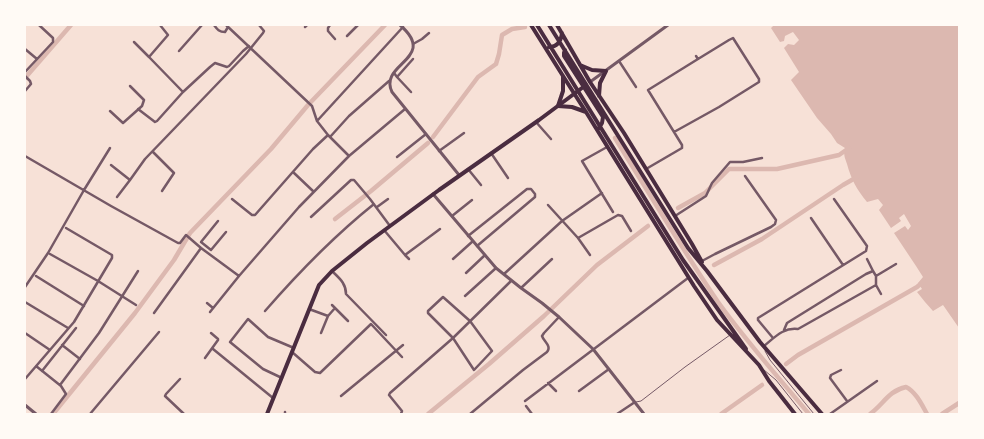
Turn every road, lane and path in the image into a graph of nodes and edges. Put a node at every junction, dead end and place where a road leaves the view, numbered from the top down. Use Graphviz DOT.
graph roads {
  1 [pos="39,25"];
  2 [pos="160,25"];
  3 [pos="202,25"];
  4 [pos="214,25"];
  5 [pos="259,25"];
  6 [pos="330,25"];
  7 [pos="358,25"];
  8 [pos="531,25"];
  9 [pos="537,25"];
  10 [pos="549,25"];
  11 [pos="557,25"];
  12 [pos="668,25"];
  13 [pos="227,26"];
  14 [pos="402,26"];
  15 [pos="429,33"];
  16 [pos="562,33"];
  17 [pos="348,36"];
  18 [pos="334,39"];
  19 [pos="134,42"];
  20 [pos="568,43"];
  21 [pos="413,44"];
  22 [pos="544,46"];
  23 [pos="250,47"];
  24 [pos="25,49"];
  25 [pos="179,51"];
  26 [pos="149,57"];
  27 [pos="37,59"];
  28 [pos="413,59"];
  29 [pos="618,61"];
  30 [pos="580,65"];
  31 [pos="606,71"];
  32 [pos="25,72"];
  33 [pos="394,73"];
  34 [pos="25,76"];
  35 [pos="562,76"];
  36 [pos="397,77"];
  37 [pos="389,81"];
  38 [pos="590,82"];
  39 [pos="130,86"];
  40 [pos="636,86"];
  41 [pos="584,87"];
  42 [pos="25,91"];
  43 [pos="183,92"];
  44 [pos="411,92"];
  45 [pos="574,94"];
  46 [pos="599,96"];
  47 [pos="558,106"];
  48 [pos="138,109"];
  49 [pos="406,109"];
  50 [pos="110,111"];
  51 [pos="586,112"];
  52 [pos="317,121"];
  53 [pos="536,122"];
  54 [pos="598,131"];
  55 [pos="674,132"];
  56 [pos="464,133"];
  57 [pos="624,133"];
  58 [pos="426,134"];
  59 [pos="329,136"];
  60 [pos="552,139"];
  61 [pos="607,146"];
  62 [pos="110,148"];
  63 [pos="439,150"];
  64 [pos="153,152"];
  65 [pos="491,153"];
  66 [pos="25,156"];
  67 [pos="349,156"];
  68 [pos="398,157"];
  69 [pos="762,158"];
  70 [pos="111,165"];
  71 [pos="468,169"];
  72 [pos="646,169"];
  73 [pos="292,172"];
  74 [pos="459,176"];
  75 [pos="745,176"];
  76 [pos="508,178"];
  77 [pos="130,180"];
  78 [pos="481,185"];
  79 [pos="84,190"];
  80 [pos="162,191"];
  81 [pos="314,192"];
  82 [pos="602,193"];
  83 [pos="433,194"];
  84 [pos="117,197"];
  85 [pos="232,199"];
  86 [pos="388,199"];
  87 [pos="834,199"];
  88 [pos="472,200"];
  89 [pos="548,205"];
  90 [pos="376,206"];
  91 [pos="613,212"];
  92 [pos="312,216"];
  93 [pos="675,216"];
  94 [pos="452,217"];
  95 [pos="811,218"];
  96 [pos="218,221"];
  97 [pos="562,221"];
  98 [pos="390,226"];
  99 [pos="66,228"];
  100 [pos="440,229"];
  101 [pos="384,230"];
  102 [pos="631,231"];
  103 [pos="226,232"];
  104 [pos="468,236"];
  105 [pos="578,238"];
  106 [pos="473,241"];
  107 [pos="477,246"];
  108 [pos="202,248"];
  109 [pos="210,252"];
  110 [pos="50,254"];
  111 [pos="590,254"];
  112 [pos="405,255"];
  113 [pos="486,255"];
  114 [pos="453,259"];
  115 [pos="552,259"];
  116 [pos="867,259"];
  117 [pos="409,260"];
  118 [pos="702,262"];
  119 [pos="896,264"];
  120 [pos="843,265"];
  121 [pos="496,268"];
  122 [pos="138,271"];
  123 [pos="332,271"];
  124 [pos="707,271"];
  125 [pos="873,271"];
  126 [pos="466,273"];
  127 [pos="504,274"];
  128 [pos="36,276"];
  129 [pos="239,276"];
  130 [pos="876,276"];
  131 [pos="688,278"];
  132 [pos="511,280"];
  133 [pos="98,281"];
  134 [pos="876,285"];
  135 [pos="25,287"];
  136 [pos="521,288"];
  137 [pos="881,294"];
  138 [pos="122,296"];
  139 [pos="465,296"];
  140 [pos="25,302"];
  141 [pos="207,303"];
  142 [pos="136,305"];
  143 [pos="332,305"];
  144 [pos="84,306"];
  145 [pos="214,308"];
  146 [pos="309,308"];
  147 [pos="335,308"];
  148 [pos="265,311"];
  149 [pos="210,312"];
  150 [pos="154,313"];
  151 [pos="328,316"];
  152 [pos="559,317"];
  153 [pos="348,320"];
  154 [pos="470,321"];
  155 [pos="68,328"];
  156 [pos="76,328"];
  157 [pos="784,330"];
  158 [pos="159,332"];
  159 [pos="25,333"];
  160 [pos="321,333"];
  161 [pos="211,334"];
  162 [pos="386,335"];
  163 [pos="730,335"];
  164 [pos="453,338"];
  165 [pos="773,338"];
  166 [pos="762,344"];
  167 [pos="62,345"];
  168 [pos="404,345"];
  169 [pos="593,348"];
  170 [pos="213,349"];
  171 [pos="50,350"];
  172 [pos="293,350"];
  173 [pos="396,350"];
  174 [pos="750,355"];
  175 [pos="402,356"];
  176 [pos="205,358"];
  177 [pos="80,359"];
  178 [pos="758,365"];
  179 [pos="36,366"];
  180 [pos="608,369"];
  181 [pos="841,370"];
  182 [pos="42,371"];
  183 [pos="282,378"];
  184 [pos="180,379"];
  185 [pos="25,380"];
  186 [pos="876,381"];
  187 [pos="548,382"];
  188 [pos="60,385"];
  189 [pos="556,391"];
  190 [pos="578,391"];
  191 [pos="341,396"];
  192 [pos="274,399"];
  193 [pos="525,401"];
  194 [pos="847,401"];
  195 [pos="635,402"];
  196 [pos="25,405"];
  197 [pos="526,406"];
  198 [pos="36,414"];
  199 [pos="51,414"];
  200 [pos="90,414"];
  201 [pos="184,414"];
  202 [pos="267,414"];
  203 [pos="401,414"];
  204 [pos="470,414"];
  205 [pos="532,414"];
  206 [pos="618,414"];
  207 [pos="644,414"];
  208 [pos="795,414"];
  209 [pos="803,414"];
  210 [pos="814,414"];
  211 [pos="822,414"];
  212 [pos="830,414"];
  1 -- 27 [label="street"];
  2 -- 26 [label="street"];
  3 -- 25 [label="street"];
  4 -- 13 [label="street"];
  5 -- 23 [label="street"];
  6 -- 18 [label="street"];
  7 -- 17 [label="street"];
  8 -- 22 [label="main road"];
  9 -- 174 [label="main road"];
  10 -- 124 [label="main road"];
  11 -- 16 [label="main road"];
  12 -- 29 [label="street"];
  13 -- 23 [label="street"];
  14 -- 21 [label="street"];
  14 -- 52 [label="street"];
  15 -- 21 [label="street"];
  16 -- 20 [label="main road"];
  16 -- 22 [label="main road"];
  19 -- 26 [label="street"];
  20 -- 30 [label="main road"];
  20 -- 41 [label="main road"];
  21 -- 33 [label="street"];
  22 -- 35 [label="main road"];
  23 -- 43 [label="street"];
  23 -- 52 [label="street"];
  23 -- 64 [label="street"];
  24 -- 27 [label="street"];
  26 -- 43 [label="street"];
  27 -- 32 [label="street"];
  28 -- 36 [label="street"];
  29 -- 31 [label="street"];
  29 -- 40 [label="street"];
  30 -- 31 [label="main road"];
  30 -- 38 [label="main road"];
  31 -- 38 [label="street"];
  31 -- 46 [label="main road"];
  33 -- 36 [label="street"];
  33 -- 37 [label="street"];
  34 -- 42 [label="street"];
  35 -- 45 [label="main road"];
  35 -- 47 [label="main road"];
  36 -- 44 [label="street"];
  37 -- 49 [label="street"];
  37 -- 59 [label="street"];
  38 -- 41 [label="main road"];
  38 -- 46 [label="main road"];
  39 -- 48 [label="street"];
  41 -- 45 [label="main road"];
  41 -- 54 [label="main road"];
  43 -- 48 [label="street"];
  45 -- 47 [label="main road"];
  45 -- 51 [label="main road"];
  46 -- 57 [label="main road"];
  47 -- 51 [label="main road"];
  47 -- 53 [label="main road"];
  48 -- 50 [label="street"];
  49 -- 58 [label="street"];
  49 -- 67 [label="street"];
  51 -- 54 [label="main road"];
  52 -- 59 [label="street"];
  53 -- 60 [label="street"];
  53 -- 65 [label="main road"];
  54 -- 61 [label="main road"];
  55 -- 55 [label="street"];
  55 -- 72 [label="street"];
  56 -- 63 [label="street"];
  57 -- 61 [label="main road"];
  57 -- 72 [label="main road"];
  58 -- 63 [label="street"];
  58 -- 68 [label="street"];
  59 -- 67 [label="street"];
  59 -- 73 [label="street"];
  61 -- 82 [label="street"];
  61 -- 131 [label="main road"];
  62 -- 79 [label="street"];
  63 -- 74 [label="street"];
  64 -- 77 [label="street"];
  64 -- 80 [label="street"];
  65 -- 71 [label="main road"];
  65 -- 76 [label="street"];
  66 -- 79 [label="street"];
  67 -- 81 [label="street"];
  69 -- 93 [label="street"];
  70 -- 77 [label="street"];
  71 -- 74 [label="main road"];
  71 -- 78 [label="street"];
  72 -- 93 [label="main road"];
  73 -- 81 [label="street"];
  73 -- 85 [label="street"];
  74 -- 83 [label="main road"];
  75 -- 118 [label="street"];
  77 -- 84 [label="street"];
  79 -- 108 [label="street"];
  79 -- 135 [label="street"];
  81 -- 129 [label="street"];
  82 -- 91 [label="street"];
  82 -- 97 [label="street"];
  83 -- 94 [label="street"];
  83 -- 98 [label="main road"];
  86 -- 90 [label="street"];
  87 -- 120 [label="street"];
  88 -- 94 [label="street"];
  89 -- 97 [label="street"];
  90 -- 92 [label="street"];
  90 -- 98 [label="street"];
  90 -- 148 [label="street"];
  93 -- 118 [label="main road"];
  94 -- 104 [label="street"];
  95 -- 120 [label="street"];
  96 -- 109 [label="street"];
  97 -- 105 [label="street"];
  97 -- 127 [label="street"];
  98 -- 101 [label="main road"];
  99 -- 133 [label="street"];
  100 -- 112 [label="street"];
  101 -- 112 [label="street"];
  101 -- 123 [label="main road"];
  102 -- 105 [label="street"];
  103 -- 109 [label="street"];
  104 -- 106 [label="street"];
  104 -- 107 [label="street"];
  105 -- 111 [label="street"];
  106 -- 107 [label="street"];
  106 -- 114 [label="street"];
  107 -- 113 [label="street"];
  108 -- 109 [label="street"];
  108 -- 150 [label="street"];
  109 -- 129 [label="street"];
  110 -- 133 [label="street"];
  112 -- 117 [label="street"];
  113 -- 121 [label="street"];
  113 -- 126 [label="street"];
  115 -- 136 [label="street"];
  116 -- 125 [label="street"];
  118 -- 124 [label="main road"];
  119 -- 130 [label="street"];
  120 -- 165 [label="street"];
  121 -- 127 [label="street"];
  121 -- 139 [label="street"];
  122 -- 138 [label="street"];
  123 -- 146 [label="main road"];
  123 -- 162 [label="street"];
  124 -- 166 [label="main road"];
  125 -- 130 [label="street"];
  125 -- 157 [label="street"];
  127 -- 132 [label="street"];
  128 -- 144 [label="street"];
  129 -- 145 [label="street"];
  130 -- 134 [label="street"];
  131 -- 163 [label="main road"];
  131 -- 169 [label="street"];
  132 -- 136 [label="street"];
  132 -- 154 [label="street"];
  133 -- 138 [label="street"];
  133 -- 144 [label="street"];
  134 -- 137 [label="street"];
  134 -- 157 [label="street"];
  136 -- 152 [label="street"];
  138 -- 142 [label="street"];
  138 -- 177 [label="street"];
  140 -- 155 [label="street"];
  141 -- 145 [label="street"];
  143 -- 147 [label="street"];
  144 -- 155 [label="street"];
  145 -- 149 [label="street"];
  146 -- 151 [label="street"];
  146 -- 172 [label="main road"];
  147 -- 151 [label="street"];
  147 -- 153 [label="street"];
  151 -- 160 [label="street"];
  152 -- 169 [label="street"];
  152 -- 204 [label="street"];
  154 -- 164 [label="street"];
  154 -- 164 [label="street"];
  154 -- 164 [label="street"];
  155 -- 171 [label="street"];
  156 -- 167 [label="street"];
  157 -- 165 [label="street"];
  158 -- 200 [label="street"];
  159 -- 171 [label="street"];
  161 -- 170 [label="street"];
  163 -- 174 [label="main road"];
  163 -- 195 [label="lane"];
  164 -- 203 [label="street"];
  165 -- 166 [label="street"];
  166 -- 210 [label="lane"];
  166 -- 211 [label="main road"];
  167 -- 177 [label="street"];
  167 -- 182 [label="street"];
  168 -- 173 [label="street"];
  169 -- 180 [label="street"];
  169 -- 187 [label="street"];
  170 -- 176 [label="street"];
  170 -- 192 [label="street"];
  171 -- 179 [label="street"];
  172 -- 173 [label="street"];
  172 -- 183 [label="main road"];
  172 -- 183 [label="street"];
  173 -- 175 [label="street"];
  173 -- 191 [label="street"];
  174 -- 178 [label="main road"];
  177 -- 188 [label="street"];
  178 -- 208 [label="main road"];
  178 -- 209 [label="lane"];
  179 -- 182 [label="street"];
  179 -- 185 [label="street"];
  180 -- 190 [label="street"];
  180 -- 195 [label="street"];
  181 -- 194 [label="street"];
  182 -- 188 [label="street"];
  183 -- 192 [label="main road"];
  184 -- 201 [label="street"];
  186 -- 194 [label="street"];
  187 -- 189 [label="street"];
  187 -- 193 [label="street"];
  188 -- 199 [label="street"];
  192 -- 202 [label="main road"];
  194 -- 212 [label="street"];
  195 -- 206 [label="street"];
  195 -- 207 [label="street"];
  196 -- 198 [label="street"];
  197 -- 205 [label="street"];
}
